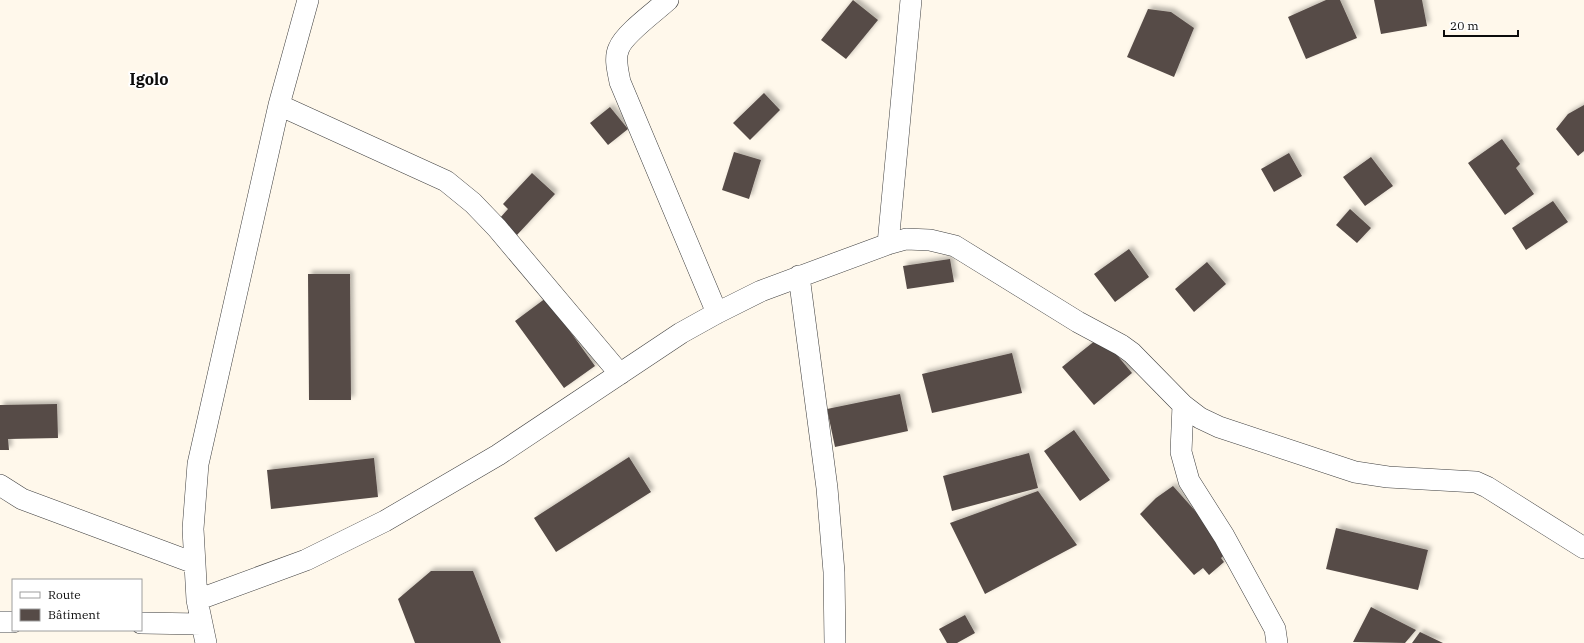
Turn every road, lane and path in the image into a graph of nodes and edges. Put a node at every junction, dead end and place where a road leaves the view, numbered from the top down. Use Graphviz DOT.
graph roads {
  1 [pos="308,0"];
  2 [pos="668,0"];
  3 [pos="911,0"];
  4 [pos="279,106"];
  5 [pos="888,244"];
  6 [pos="799,276"];
  7 [pos="716,313"];
  8 [pos="620,374"];
  9 [pos="1183,405"];
  10 [pos="0,485"];
  11 [pos="1584,548"];
  12 [pos="194,563"];
  13 [pos="197,600"];
  14 [pos="0,622"];
  15 [pos="12,622"];
  16 [pos="142,623"];
  17 [pos="204,633"];
  18 [pos="835,643"];
  19 [pos="1277,643"];
  1 -- 4 [label="street"];
  2 -- 7 [label="street"];
  3 -- 5 [label="street"];
  4 -- 8 [label="street"];
  4 -- 12 [label="street"];
  5 -- 6 [label="street"];
  5 -- 9 [label="street"];
  6 -- 7 [label="street"];
  6 -- 18 [label="street"];
  7 -- 8 [label="street"];
  8 -- 13 [label="street"];
  9 -- 11 [label="street"];
  9 -- 19 [label="street"];
  10 -- 12 [label="street"];
  12 -- 13 [label="street"];
  13 -- 17 [label="street"];
  14 -- 15 [label="street"];
  16 -- 17 [label="street"];
}
